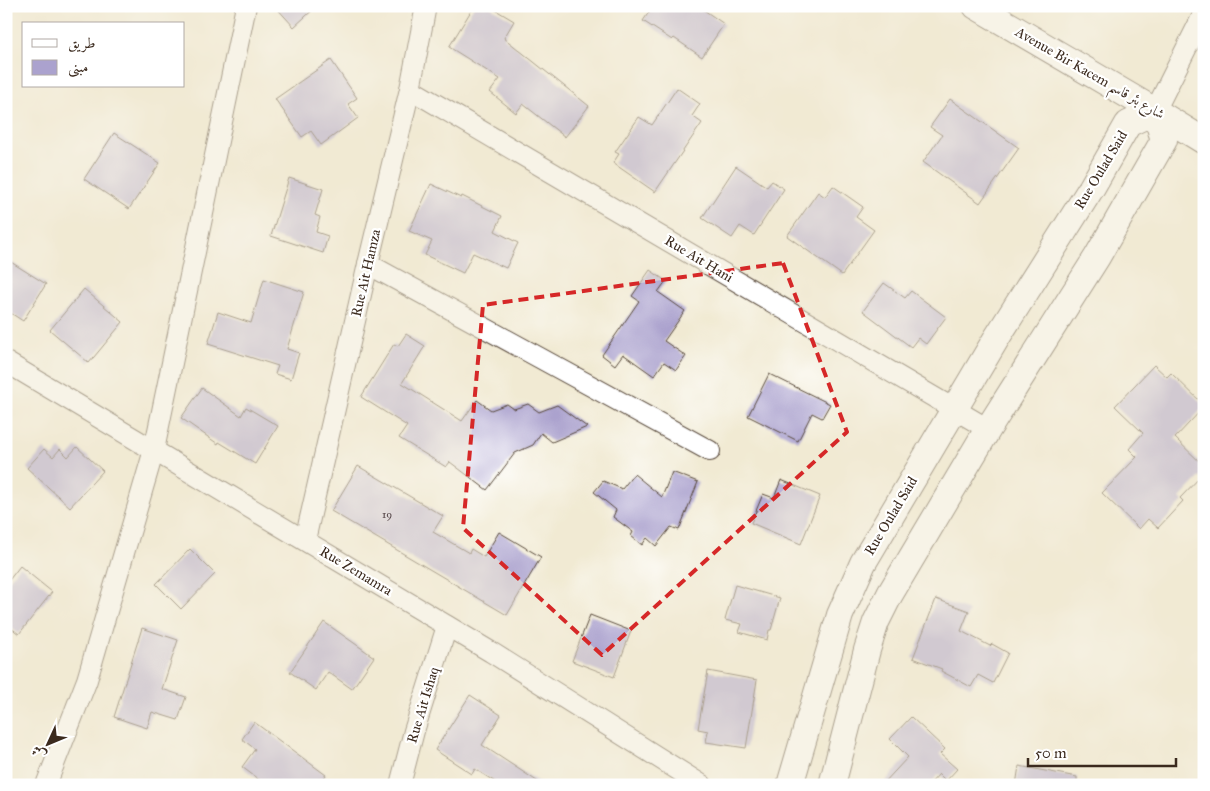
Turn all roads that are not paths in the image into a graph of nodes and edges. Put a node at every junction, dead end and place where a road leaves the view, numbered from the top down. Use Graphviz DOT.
graph roads {
  1 [pos="246,6"];
  2 [pos="426,6"];
  3 [pos="976,6"];
  4 [pos="1204,12"];
  5 [pos="410,89"];
  6 [pos="1155,111"];
  7 [pos="1204,141"];
  8 [pos="368,264"];
  9 [pos="6,362"];
  10 [pos="955,410"];
  11 [pos="988,429"];
  12 [pos="154,450"];
  13 [pos="710,451"];
  14 [pos="305,540"];
  15 [pos="447,626"];
  16 [pos="46,785"];
  17 [pos="400,785"];
  18 [pos="702,785"];
  19 [pos="790,785"];
  20 [pos="832,785"];
  1 -- 12 [label="street"];
  2 -- 5 [label="street, Rue Ait Hamza"];
  3 -- 6 [label="street, Avenue Bir Kacem شارع بئر قاسم"];
  4 -- 6 [label="street"];
  5 -- 8 [label="street, Rue Ait Hamza"];
  5 -- 10 [label="street, Rue Ait Hani"];
  6 -- 7 [label="street, Avenue Bir Kacem شارع بئر قاسم"];
  6 -- 10 [label="street, Rue Oulad Said"];
  6 -- 11 [label="street"];
  8 -- 13 [label="street"];
  8 -- 14 [label="street, Rue Ait Hamza"];
  9 -- 12 [label="street, Rue Zemamra"];
  10 -- 11 [label="street, Rue Ait Hani"];
  10 -- 19 [label="street, Rue Oulad Said"];
  11 -- 20 [label="street"];
  12 -- 14 [label="street, Rue Zemamra"];
  12 -- 16 [label="street"];
  14 -- 15 [label="street, Rue Zemamra"];
  15 -- 17 [label="street, Rue Ait Ishaq"];
  15 -- 18 [label="street, Rue Zemamra"];
}
